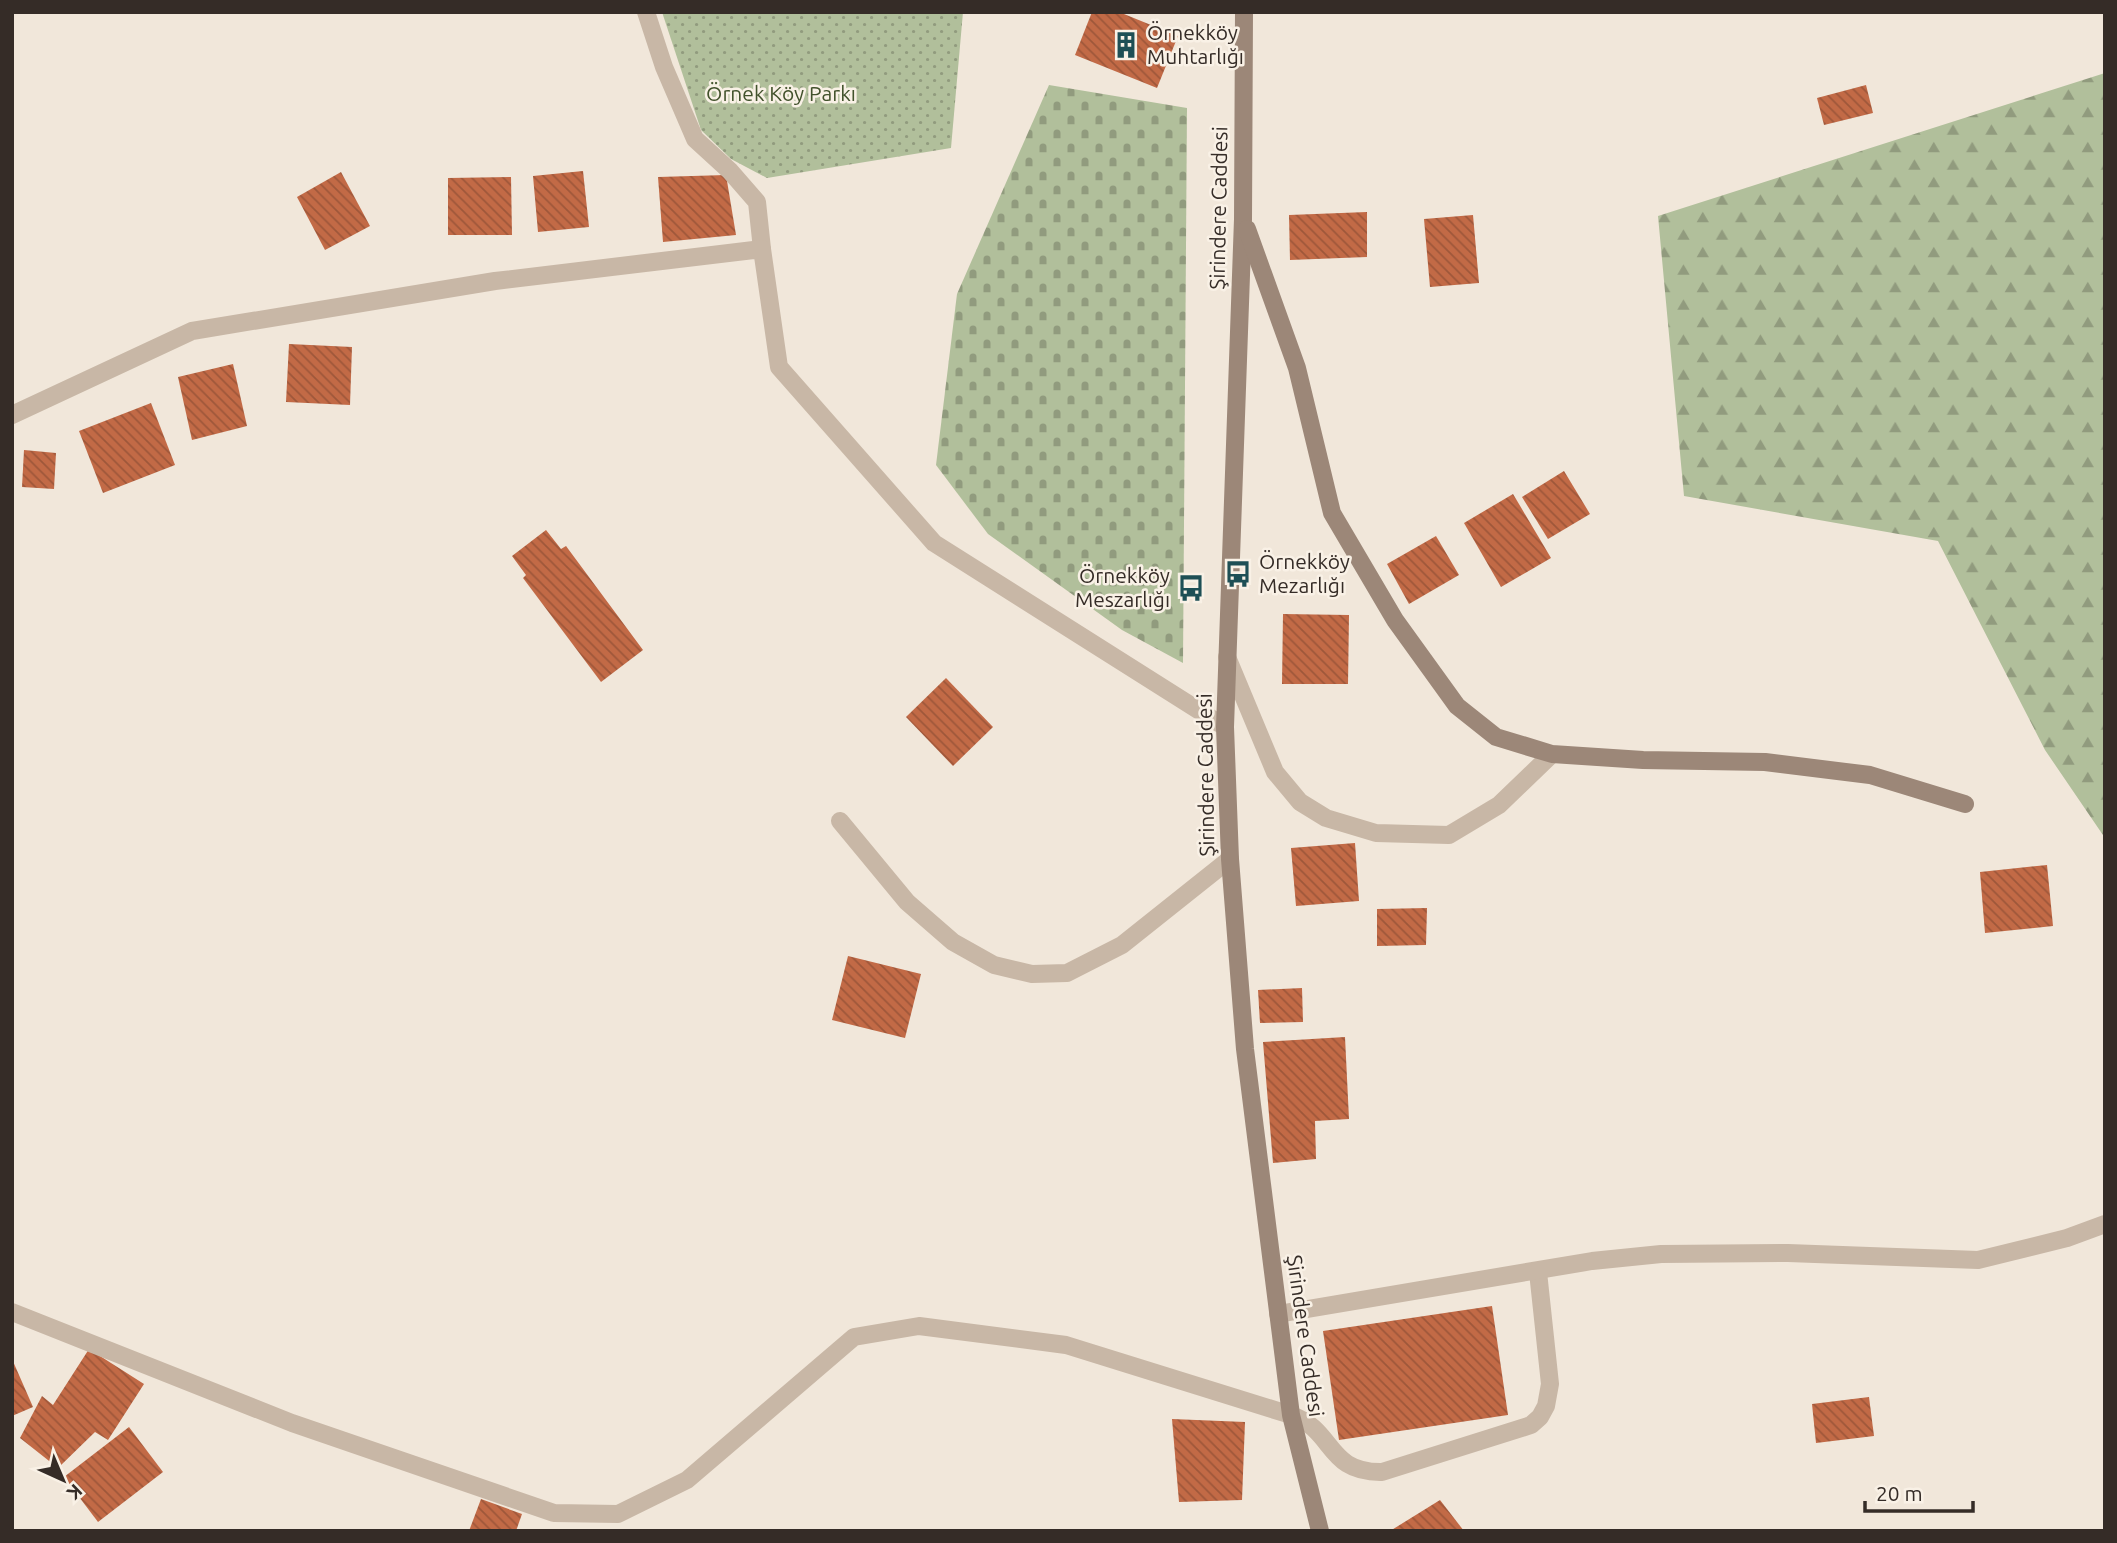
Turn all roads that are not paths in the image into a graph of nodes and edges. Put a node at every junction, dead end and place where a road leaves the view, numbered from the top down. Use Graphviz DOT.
graph roads {
  1 [pos="646,12"];
  2 [pos="1244,12"];
  3 [pos="1243,219"];
  4 [pos="762,249"];
  5 [pos="12,415"];
  6 [pos="1227,657"];
  7 [pos="1225,727"];
  8 [pos="1552,754"];
  9 [pos="1965,804"];
  10 [pos="840,821"];
  11 [pos="1230,859"];
  12 [pos="2105,1224"];
  13 [pos="1538,1272"];
  14 [pos="12,1312"];
  15 [pos="1278,1314"];
  16 [pos="1291,1415"];
  17 [pos="617,1523"];
  18 [pos="1320,1531"];
  1 -- 4 [label="street"];
  2 -- 3 [label="street, Şirindere Caddesi"];
  3 -- 6 [label="street, Şirindere Caddesi"];
  3 -- 8 [label="street"];
  4 -- 5 [label="street"];
  4 -- 7 [label="street"];
  6 -- 7 [label="street, Şirindere Caddesi"];
  6 -- 8 [label="street"];
  7 -- 11 [label="street, Şirindere Caddesi"];
  8 -- 9 [label="street"];
  10 -- 11 [label="street"];
  11 -- 15 [label="street, Şirindere Caddesi"];
  12 -- 13 [label="street"];
  13 -- 15 [label="street"];
  13 -- 16 [label="street"];
  14 -- 17 [label="street"];
  15 -- 16 [label="street, Şirindere Caddesi"];
  16 -- 17 [label="street"];
  16 -- 18 [label="street, Şirindere Caddesi"];
}
